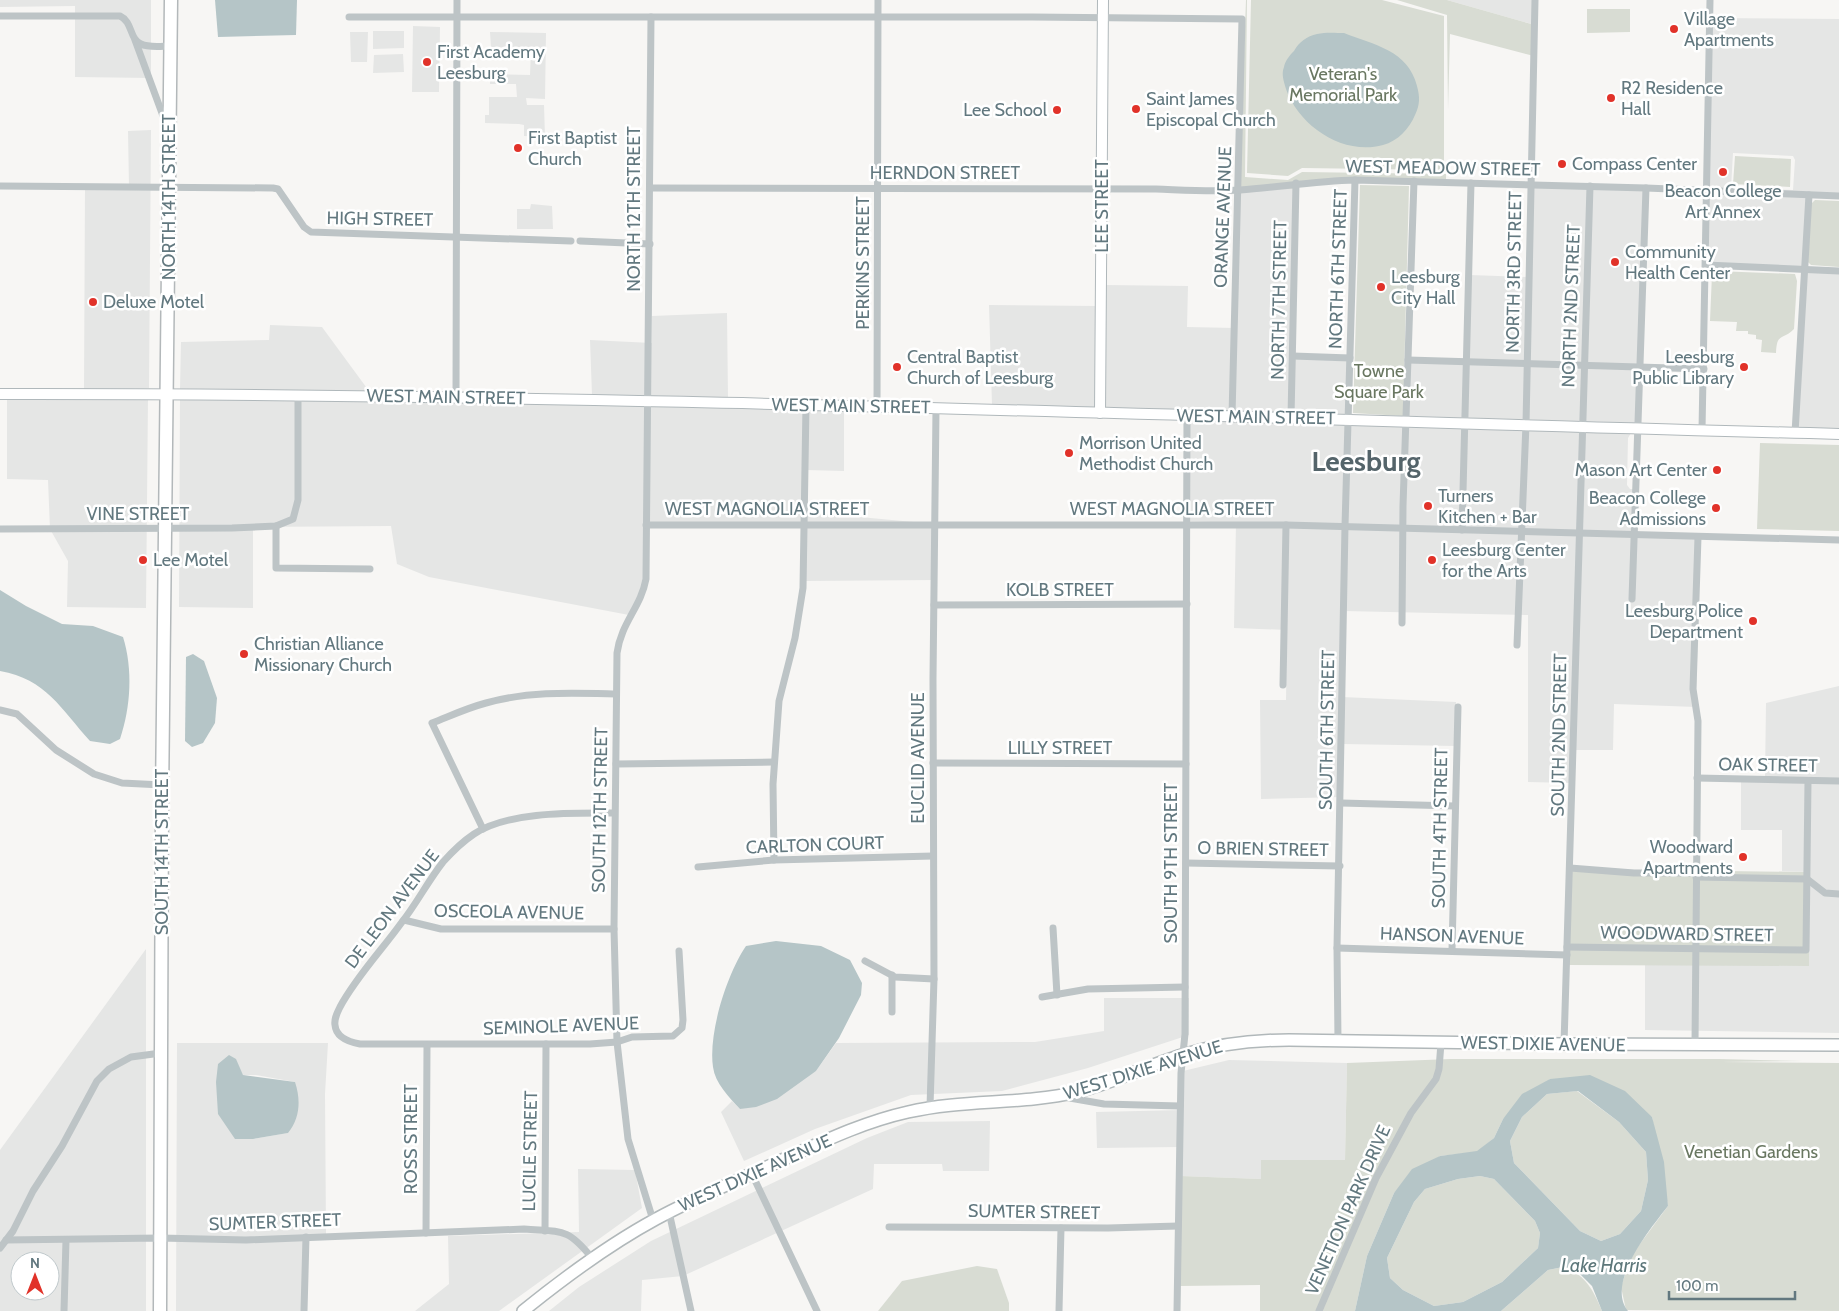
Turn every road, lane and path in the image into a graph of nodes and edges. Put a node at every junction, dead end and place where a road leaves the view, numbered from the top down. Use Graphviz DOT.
graph roads {
  1 [pos="171,0"];
  2 [pos="458,0"];
  3 [pos="878,0"];
  4 [pos="1103,0"];
  5 [pos="1535,0"];
  6 [pos="1710,0"];
  7 [pos="0,16"];
  8 [pos="349,17"];
  9 [pos="651,17"];
  10 [pos="878,17"];
  11 [pos="457,18"];
  12 [pos="1103,19"];
  13 [pos="135,40"];
  14 [pos="170,46"];
  15 [pos="169,133"];
  16 [pos="1355,180"];
  17 [pos="1414,181"];
  18 [pos="1296,183"];
  19 [pos="1471,183"];
  20 [pos="1530,184"];
  21 [pos="0,186"];
  22 [pos="1590,186"];
  23 [pos="169,187"];
  24 [pos="651,188"];
  25 [pos="878,188"];
  26 [pos="1646,188"];
  27 [pos="1102,189"];
  28 [pos="1239,190"];
  29 [pos="1707,190"];
  30 [pos="1809,195"];
  31 [pos="1839,196"];
  32 [pos="456,236"];
  33 [pos="571,241"];
  34 [pos="580,241"];
  35 [pos="650,244"];
  36 [pos="1706,265"];
  37 [pos="1803,270"];
  38 [pos="1839,271"];
  39 [pos="1293,356"];
  40 [pos="1350,358"];
  41 [pos="1408,360"];
  42 [pos="1466,363"];
  43 [pos="1528,365"];
  44 [pos="1584,367"];
  45 [pos="1640,368"];
  46 [pos="1704,369"];
  47 [pos="167,393"];
  48 [pos="0,394"];
  49 [pos="298,395"];
  50 [pos="456,396"];
  51 [pos="646,401"];
  52 [pos="806,405"];
  53 [pos="877,407"];
  54 [pos="936,409"];
  55 [pos="1100,413"];
  56 [pos="1187,415"];
  57 [pos="1232,416"];
  58 [pos="1291,418"];
  59 [pos="1348,419"];
  60 [pos="1408,421"];
  61 [pos="1465,422"];
  62 [pos="1526,424"];
  63 [pos="1582,426"];
  64 [pos="1638,428"];
  65 [pos="1702,430"];
  66 [pos="1795,433"];
  67 [pos="1839,434"];
  68 [pos="934,523"];
  69 [pos="804,524"];
  70 [pos="1187,524"];
  71 [pos="1286,524"];
  72 [pos="646,525"];
  73 [pos="276,526"];
  74 [pos="1345,526"];
  75 [pos="1403,528"];
  76 [pos="0,529"];
  77 [pos="165,529"];
  78 [pos="1462,530"];
  79 [pos="1521,532"];
  80 [pos="1579,534"];
  81 [pos="1635,535"];
  82 [pos="1698,537"];
  83 [pos="1839,540"];
  84 [pos="370,569"];
  85 [pos="1632,599"];
  86 [pos="1187,604"];
  87 [pos="934,606"];
  88 [pos="1402,623"];
  89 [pos="1517,646"];
  90 [pos="1283,685"];
  91 [pos="616,694"];
  92 [pos="1458,707"];
  93 [pos="0,710"];
  94 [pos="774,762"];
  95 [pos="933,763"];
  96 [pos="616,764"];
  97 [pos="1186,764"];
  98 [pos="1697,778"];
  99 [pos="1808,781"];
  100 [pos="1839,781"];
  101 [pos="162,785"];
  102 [pos="1341,804"];
  103 [pos="1455,806"];
  104 [pos="614,813"];
  105 [pos="483,829"];
  106 [pos="933,856"];
  107 [pos="774,860"];
  108 [pos="1186,862"];
  109 [pos="1340,866"];
  110 [pos="698,867"];
  111 [pos="1570,868"];
  112 [pos="1696,875"];
  113 [pos="1807,878"];
  114 [pos="1839,894"];
  115 [pos="404,920"];
  116 [pos="1053,928"];
  117 [pos="614,929"];
  118 [pos="1337,948"];
  119 [pos="1452,950"];
  120 [pos="1696,950"];
  121 [pos="1567,951"];
  122 [pos="679,952"];
  123 [pos="866,961"];
  124 [pos="892,975"];
  125 [pos="934,979"];
  126 [pos="1185,987"];
  127 [pos="1057,995"];
  128 [pos="1042,997"];
  129 [pos="892,1012"];
  130 [pos="1338,1041"];
  131 [pos="617,1042"];
  132 [pos="1441,1042"];
  133 [pos="361,1044"];
  134 [pos="546,1044"];
  135 [pos="1564,1044"];
  136 [pos="1695,1044"];
  137 [pos="427,1045"];
  138 [pos="1839,1045"];
  139 [pos="161,1053"];
  140 [pos="1183,1055"];
  141 [pos="1056,1096"];
  142 [pos="1180,1106"];
  143 [pos="930,1107"];
  144 [pos="752,1174"];
  145 [pos="669,1212"];
  146 [pos="653,1220"];
  147 [pos="1178,1226"];
  148 [pos="889,1227"];
  149 [pos="1061,1228"];
  150 [pos="544,1231"];
  151 [pos="426,1233"];
  152 [pos="306,1237"];
  153 [pos="160,1238"];
  154 [pos="6,1240"];
  155 [pos="66,1240"];
  156 [pos="0,1248"];
  157 [pos="592,1258"];
  158 [pos="531,1309"];
  159 [pos="64,1311"];
  160 [pos="160,1311"];
  161 [pos="304,1311"];
  162 [pos="691,1311"];
  163 [pos="817,1311"];
  164 [pos="1059,1311"];
  165 [pos="1177,1311"];
  166 [pos="1319,1311"];
  1 -- 14 [label="highway, NORTH 14TH STREET"];
  2 -- 11 [label="street"];
  3 -- 10 [label="street, PERKINS STREET"];
  4 -- 12 [label="main road, LEE STREET"];
  5 -- 20 [label="street, NORTH 3RD STREET"];
  6 -- 29 [label="street"];
  7 -- 13 [label="street"];
  8 -- 11 [label="street"];
  9 -- 10 [label="street"];
  9 -- 11 [label="street"];
  9 -- 24 [label="street, NORTH 12TH STREET"];
  10 -- 12 [label="street"];
  10 -- 25 [label="street, PERKINS STREET"];
  11 -- 32 [label="street"];
  12 -- 27 [label="main road, LEE STREET"];
  12 -- 28 [label="street, ORANGE AVENUE"];
  13 -- 14 [label="street"];
  13 -- 15 [label="street"];
  14 -- 15 [label="highway, NORTH 14TH STREET"];
  15 -- 23 [label="highway, NORTH 14TH STREET"];
  16 -- 17 [label="street, WEST MEADOW STREET"];
  16 -- 18 [label="street, WEST MEADOW STREET"];
  16 -- 40 [label="street, NORTH 6TH STREET"];
  17 -- 19 [label="street, WEST MEADOW STREET"];
  17 -- 41 [label="street"];
  18 -- 28 [label="street, WEST MEADOW STREET"];
  18 -- 39 [label="street, NORTH 7TH STREET"];
  19 -- 20 [label="street, WEST MEADOW STREET"];
  19 -- 42 [label="street"];
  20 -- 22 [label="street, WEST MEADOW STREET"];
  20 -- 43 [label="street, NORTH 3RD STREET"];
  21 -- 23 [label="street, HIGH STREET"];
  22 -- 26 [label="street, WEST MEADOW STREET"];
  22 -- 44 [label="street, NORTH 2ND STREET"];
  23 -- 32 [label="street, HIGH STREET"];
  23 -- 47 [label="highway, NORTH 14TH STREET"];
  24 -- 25 [label="street, HERNDON STREET"];
  24 -- 35 [label="street, NORTH 12TH STREET"];
  25 -- 27 [label="street, HERNDON STREET"];
  25 -- 53 [label="street, PERKINS STREET"];
  26 -- 29 [label="street, WEST MEADOW STREET"];
  26 -- 45 [label="street"];
  27 -- 28 [label="street, HERNDON STREET"];
  27 -- 55 [label="main road, LEE STREET"];
  28 -- 57 [label="street, ORANGE AVENUE"];
  29 -- 30 [label="street, WEST MEADOW STREET"];
  29 -- 36 [label="street"];
  30 -- 31 [label="street, WEST MEADOW STREET"];
  30 -- 37 [label="street"];
  32 -- 33 [label="street, HIGH STREET"];
  32 -- 50 [label="street"];
  34 -- 35 [label="street"];
  35 -- 51 [label="street, NORTH 12TH STREET"];
  36 -- 37 [label="street"];
  36 -- 46 [label="street"];
  37 -- 38 [label="street"];
  37 -- 66 [label="street"];
  39 -- 40 [label="street"];
  39 -- 58 [label="street, NORTH 7TH STREET"];
  40 -- 59 [label="street, NORTH 6TH STREET"];
  41 -- 42 [label="street"];
  41 -- 60 [label="street"];
  42 -- 43 [label="street"];
  42 -- 61 [label="street"];
  43 -- 44 [label="street"];
  43 -- 62 [label="street, NORTH 3RD STREET"];
  44 -- 45 [label="street"];
  44 -- 63 [label="street, NORTH 2ND STREET"];
  45 -- 46 [label="street"];
  45 -- 64 [label="street"];
  46 -- 65 [label="street"];
  47 -- 48 [label="main road, WEST MAIN STREET"];
  47 -- 49 [label="main road, WEST MAIN STREET"];
  47 -- 77 [label="highway, SOUTH 14TH STREET"];
  49 -- 50 [label="main road, WEST MAIN STREET"];
  49 -- 73 [label="street"];
  50 -- 51 [label="main road, WEST MAIN STREET"];
  51 -- 52 [label="main road, WEST MAIN STREET"];
  51 -- 72 [label="street, SOUTH 12TH STREET"];
  52 -- 53 [label="main road, WEST MAIN STREET"];
  52 -- 69 [label="street"];
  53 -- 54 [label="main road, WEST MAIN STREET"];
  54 -- 55 [label="main road, WEST MAIN STREET"];
  54 -- 68 [label="street, EUCLID AVENUE"];
  55 -- 56 [label="main road, WEST MAIN STREET"];
  56 -- 57 [label="main road, WEST MAIN STREET"];
  56 -- 70 [label="street, SOUTH 9TH STREET"];
  57 -- 58 [label="main road, WEST MAIN STREET"];
  58 -- 59 [label="main road, WEST MAIN STREET"];
  59 -- 60 [label="main road, WEST MAIN STREET"];
  59 -- 74 [label="street, SOUTH 6TH STREET"];
  60 -- 61 [label="main road, WEST MAIN STREET"];
  60 -- 75 [label="street"];
  61 -- 62 [label="main road, WEST MAIN STREET"];
  61 -- 78 [label="street"];
  62 -- 63 [label="main road, WEST MAIN STREET"];
  62 -- 79 [label="street, NORTH 3RD STREET"];
  63 -- 64 [label="main road, WEST MAIN STREET"];
  63 -- 80 [label="street, SOUTH 2ND STREET"];
  64 -- 65 [label="main road, WEST MAIN STREET"];
  64 -- 81 [label="street"];
  65 -- 66 [label="main road, WEST MAIN STREET"];
  66 -- 67 [label="main road, WEST MAIN STREET"];
  68 -- 69 [label="street, WEST MAGNOLIA STREET"];
  68 -- 70 [label="street, WEST MAGNOLIA STREET"];
  68 -- 87 [label="street, EUCLID AVENUE"];
  69 -- 72 [label="street, WEST MAGNOLIA STREET"];
  69 -- 94 [label="street"];
  70 -- 71 [label="street, WEST MAGNOLIA STREET"];
  70 -- 86 [label="street, SOUTH 9TH STREET"];
  71 -- 74 [label="street, WEST MAGNOLIA STREET"];
  71 -- 90 [label="street"];
  72 -- 91 [label="street, SOUTH 12TH STREET"];
  73 -- 77 [label="street, VINE STREET"];
  73 -- 84 [label="street"];
  74 -- 75 [label="street, WEST MAGNOLIA STREET"];
  74 -- 102 [label="street, SOUTH 6TH STREET"];
  75 -- 78 [label="street, WEST MAGNOLIA STREET"];
  75 -- 88 [label="street"];
  76 -- 77 [label="street, VINE STREET"];
  77 -- 101 [label="highway, SOUTH 14TH STREET"];
  78 -- 79 [label="street, WEST MAGNOLIA STREET"];
  79 -- 80 [label="street, WEST MAGNOLIA STREET"];
  79 -- 89 [label="street, NORTH 3RD STREET"];
  80 -- 81 [label="street, WEST MAGNOLIA STREET"];
  80 -- 111 [label="street, SOUTH 2ND STREET"];
  81 -- 82 [label="street, WEST MAGNOLIA STREET"];
  81 -- 85 [label="street"];
  82 -- 83 [label="street, WEST MAGNOLIA STREET"];
  82 -- 98 [label="street"];
  86 -- 87 [label="street, KOLB STREET"];
  86 -- 97 [label="street, SOUTH 9TH STREET"];
  87 -- 95 [label="street, EUCLID AVENUE"];
  91 -- 96 [label="street, SOUTH 12TH STREET"];
  91 -- 105 [label="street"];
  92 -- 103 [label="street, SOUTH 4TH STREET"];
  93 -- 101 [label="street"];
  94 -- 96 [label="street"];
  94 -- 107 [label="street"];
  95 -- 97 [label="street, LILLY STREET"];
  95 -- 106 [label="street, EUCLID AVENUE"];
  96 -- 104 [label="street, SOUTH 12TH STREET"];
  97 -- 108 [label="street, SOUTH 9TH STREET"];
  98 -- 99 [label="street, OAK STREET"];
  98 -- 112 [label="street"];
  99 -- 100 [label="street, OAK STREET"];
  99 -- 113 [label="street"];
  101 -- 139 [label="highway, SOUTH 14TH STREET"];
  102 -- 103 [label="street"];
  102 -- 109 [label="street, SOUTH 6TH STREET"];
  103 -- 119 [label="street, SOUTH 4TH STREET"];
  104 -- 105 [label="street, DE LEON AVENUE"];
  104 -- 117 [label="street, SOUTH 12TH STREET"];
  105 -- 115 [label="street, DE LEON AVENUE"];
  106 -- 107 [label="street, CARLTON COURT"];
  106 -- 125 [label="street, EUCLID AVENUE"];
  107 -- 110 [label="street, CARLTON COURT"];
  108 -- 109 [label="street, O BRIEN STREET"];
  108 -- 126 [label="street, SOUTH 9TH STREET"];
  109 -- 118 [label="street, SOUTH 6TH STREET"];
  111 -- 112 [label="street"];
  111 -- 121 [label="street, SOUTH 2ND STREET"];
  112 -- 113 [label="street"];
  112 -- 120 [label="street"];
  113 -- 114 [label="street"];
  113 -- 120 [label="street, WOODWARD STREET"];
  115 -- 117 [label="street, OSCEOLA AVENUE"];
  115 -- 133 [label="street, DE LEON AVENUE"];
  116 -- 127 [label="street"];
  117 -- 131 [label="street, SOUTH 12TH STREET"];
  118 -- 119 [label="street, HANSON AVENUE"];
  118 -- 130 [label="street, SOUTH 6TH STREET"];
  119 -- 121 [label="street, HANSON AVENUE"];
  120 -- 121 [label="street, WOODWARD STREET"];
  120 -- 136 [label="street"];
  121 -- 135 [label="street, SOUTH 2ND STREET"];
  122 -- 131 [label="street, SEMINOLE AVENUE"];
  123 -- 124 [label="street"];
  124 -- 125 [label="street"];
  124 -- 129 [label="street"];
  125 -- 143 [label="street, EUCLID AVENUE"];
  126 -- 127 [label="street"];
  126 -- 140 [label="street, SOUTH 9TH STREET"];
  127 -- 128 [label="street"];
  130 -- 132 [label="main road, WEST DIXIE AVENUE"];
  130 -- 140 [label="main road, WEST DIXIE AVENUE"];
  131 -- 134 [label="street, SEMINOLE AVENUE"];
  131 -- 146 [label="street, SOUTH 12TH STREET"];
  132 -- 135 [label="main road, WEST DIXIE AVENUE"];
  132 -- 166 [label="street, VENETION PARK DRIVE"];
  133 -- 137 [label="street, SEMINOLE AVENUE"];
  134 -- 137 [label="street, SEMINOLE AVENUE"];
  134 -- 150 [label="street, LUCILE STREET"];
  135 -- 136 [label="main road, WEST DIXIE AVENUE"];
  136 -- 138 [label="main road, WEST DIXIE AVENUE"];
  137 -- 151 [label="street, ROSS STREET"];
  139 -- 153 [label="highway, SOUTH 14TH STREET"];
  139 -- 154 [label="street"];
  140 -- 141 [label="main road, WEST DIXIE AVENUE"];
  140 -- 142 [label="street, SOUTH 9TH STREET"];
  141 -- 142 [label="street"];
  141 -- 143 [label="main road, WEST DIXIE AVENUE"];
  142 -- 147 [label="street, SOUTH 9TH STREET"];
  143 -- 144 [label="main road, WEST DIXIE AVENUE"];
  144 -- 145 [label="main road, WEST DIXIE AVENUE"];
  144 -- 163 [label="street"];
  145 -- 146 [label="main road, WEST DIXIE AVENUE"];
  145 -- 162 [label="street"];
  146 -- 157 [label="main road, WEST DIXIE AVENUE"];
  147 -- 149 [label="street, SUMTER STREET"];
  147 -- 165 [label="street, SOUTH 9TH STREET"];
  148 -- 149 [label="street, SUMTER STREET"];
  149 -- 164 [label="street"];
  150 -- 151 [label="street, SUMTER STREET"];
  150 -- 157 [label="street, LUCILE STREET"];
  151 -- 152 [label="street, SUMTER STREET"];
  152 -- 153 [label="street, SUMTER STREET"];
  152 -- 161 [label="street"];
  153 -- 155 [label="street, SUMTER STREET"];
  153 -- 160 [label="highway, SOUTH 14TH STREET"];
  154 -- 155 [label="street, SUMTER STREET"];
  154 -- 156 [label="street"];
  155 -- 159 [label="street"];
  157 -- 158 [label="main road, WEST DIXIE AVENUE"];
}
